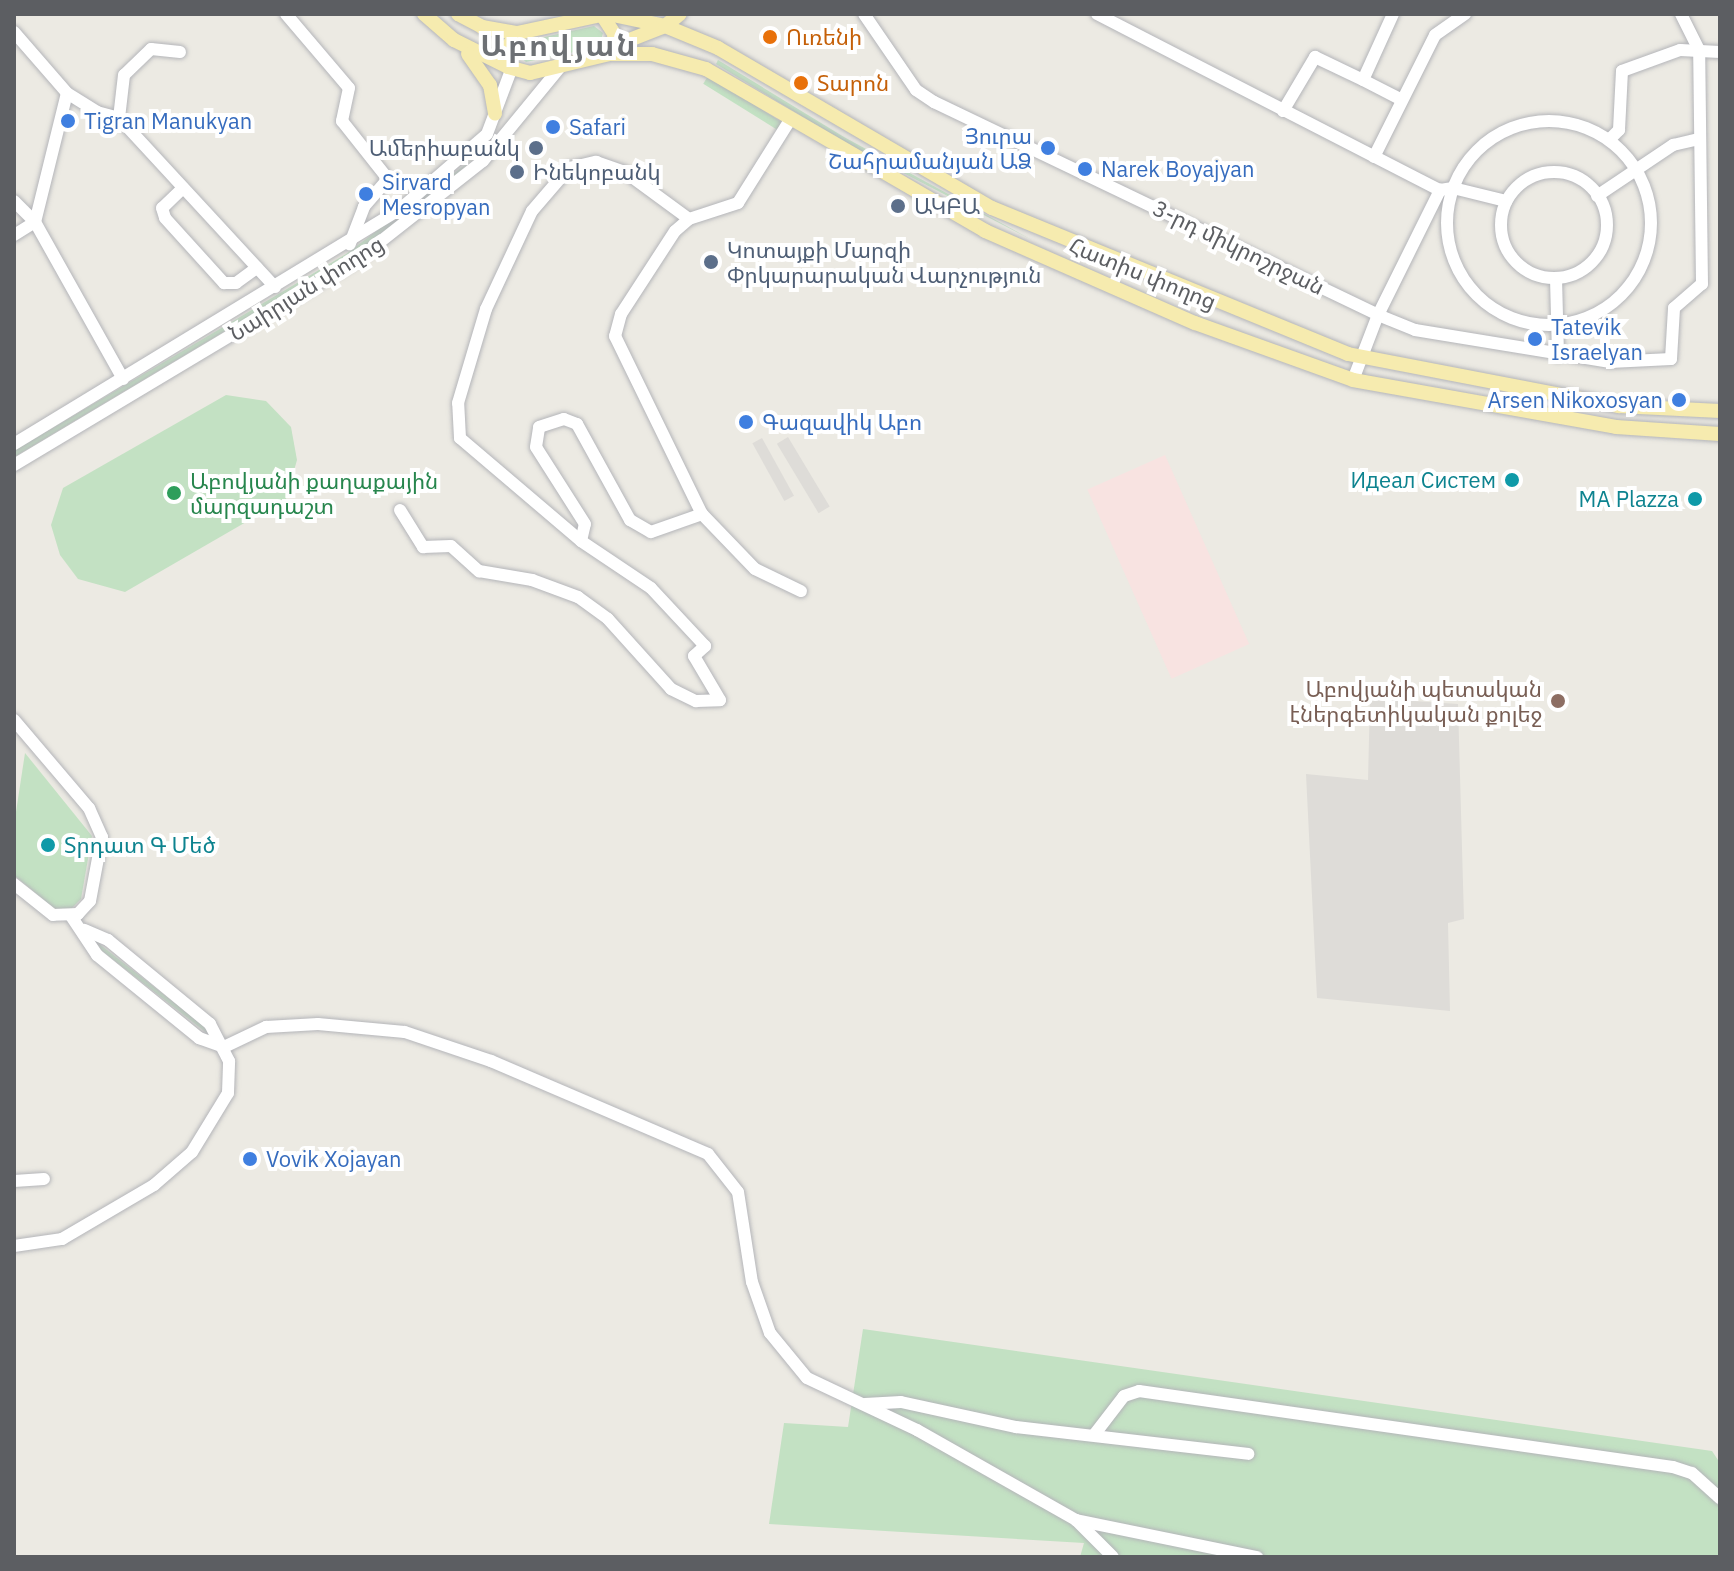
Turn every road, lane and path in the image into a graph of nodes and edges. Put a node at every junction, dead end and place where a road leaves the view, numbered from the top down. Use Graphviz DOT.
graph roads {
  1 [pos="286,14"];
  2 [pos="424,14"];
  3 [pos="458,14"];
  4 [pos="605,14"];
  5 [pos="680,14"];
  6 [pos="864,14"];
  7 [pos="1097,14"];
  8 [pos="1393,14"];
  9 [pos="1465,14"];
  10 [pos="1681,14"];
  11 [pos="665,26"];
  12 [pos="14,32"];
  13 [pos="517,33"];
  14 [pos="454,40"];
  15 [pos="612,50"];
  16 [pos="1699,50"];
  17 [pos="180,52"];
  18 [pos="1720,52"];
  19 [pos="561,66"];
  20 [pos="510,69"];
  21 [pos="1363,80"];
  22 [pos="67,93"];
  23 [pos="1400,99"];
  24 [pos="1283,111"];
  25 [pos="495,114"];
  26 [pos="119,118"];
  27 [pos="790,120"];
  28 [pos="1610,139"];
  29 [pos="1699,139"];
  30 [pos="1374,157"];
  31 [pos="1635,169"];
  32 [pos="183,188"];
  33 [pos="1447,189"];
  34 [pos="1597,196"];
  35 [pos="14,201"];
  36 [pos="1506,201"];
  37 [pos="689,219"];
  38 [pos="35,222"];
  39 [pos="14,235"];
  40 [pos="350,244"];
  41 [pos="257,268"];
  42 [pos="1556,278"];
  43 [pos="275,287"];
  44 [pos="1378,315"];
  45 [pos="1557,326"];
  46 [pos="1558,356"];
  47 [pos="1362,358"];
  48 [pos="123,379"];
  49 [pos="1353,380"];
  50 [pos="1720,411"];
  51 [pos="1720,434"];
  52 [pos="14,444"];
  53 [pos="14,465"];
  54 [pos="400,510"];
  55 [pos="702,514"];
  56 [pos="581,541"];
  57 [pos="801,591"];
  58 [pos="14,720"];
  59 [pos="14,884"];
  60 [pos="74,915"];
  61 [pos="224,1047"];
  62 [pos="44,1179"];
  63 [pos="14,1181"];
  64 [pos="14,1246"];
  65 [pos="862,1404"];
  66 [pos="1094,1435"];
  67 [pos="1248,1454"];
  68 [pos="1720,1498"];
  69 [pos="1076,1520"];
  70 [pos="1113,1557"];
  71 [pos="1257,1557"];
  1 -- 40 [label="street"];
  2 -- 14 [label="main road"];
  3 -- 13 [label="main road"];
  4 -- 11 [label="main road, Հատիս փողոց"];
  4 -- 13 [label="main road"];
  4 -- 15 [label="main road"];
  5 -- 11 [label="main road"];
  6 -- 44 [label="street, 3-րդ միկրոշրջան"];
  7 -- 24 [label="street"];
  8 -- 21 [label="street"];
  9 -- 23 [label="street"];
  10 -- 16 [label="street"];
  11 -- 15 [label="main road"];
  11 -- 47 [label="main road, Հատիս փողոց"];
  12 -- 22 [label="street"];
  13 -- 20 [label="main road"];
  14 -- 20 [label="main road"];
  14 -- 25 [label="main road"];
  15 -- 19 [label="main road"];
  15 -- 27 [label="main road, Հատիս փողոց"];
  16 -- 18 [label="street"];
  16 -- 28 [label="street"];
  16 -- 29 [label="street"];
  17 -- 26 [label="street"];
  19 -- 20 [label="main road"];
  19 -- 53 [label="street, Նաիրյան փողոց"];
  20 -- 25 [label="street, Նաիրյան փողոց"];
  21 -- 23 [label="street"];
  21 -- 24 [label="street"];
  22 -- 26 [label="street"];
  22 -- 38 [label="street"];
  23 -- 30 [label="street"];
  24 -- 30 [label="street"];
  25 -- 40 [label="street, Նաիրյան փողոց"];
  26 -- 32 [label="street"];
  27 -- 37 [label="street"];
  27 -- 49 [label="main road, Հատիս փողոց"];
  28 -- 31 [label="street"];
  28 -- 33 [label="street"];
  29 -- 31 [label="street"];
  29 -- 46 [label="street, 3-րդ միկրոշրջան"];
  30 -- 33 [label="street"];
  31 -- 34 [label="street"];
  31 -- 45 [label="street"];
  32 -- 41 [label="street"];
  32 -- 41 [label="street"];
  33 -- 36 [label="street"];
  33 -- 44 [label="street"];
  33 -- 45 [label="street"];
  34 -- 36 [label="street"];
  34 -- 42 [label="street"];
  35 -- 38 [label="street"];
  36 -- 42 [label="street"];
  37 -- 55 [label="street"];
  37 -- 56 [label="street"];
  38 -- 39 [label="street"];
  38 -- 48 [label="street"];
  40 -- 43 [label="street, Նաիրյան փողոց"];
  41 -- 43 [label="street"];
  42 -- 45 [label="street"];
  43 -- 48 [label="street, Նաիրյան փողոց"];
  44 -- 46 [label="street, 3-րդ միկրոշրջան"];
  44 -- 47 [label="street"];
  45 -- 46 [label="street"];
  47 -- 49 [label="street"];
  47 -- 50 [label="main road, Հատիս փողոց"];
  48 -- 52 [label="street, Նաիրյան փողոց"];
  49 -- 51 [label="main road, Հատիս փողոց"];
  54 -- 56 [label="street"];
  55 -- 56 [label="street"];
  55 -- 57 [label="street"];
  58 -- 60 [label="street"];
  59 -- 60 [label="street"];
  60 -- 61 [label="street"];
  61 -- 64 [label="street"];
  61 -- 65 [label="street"];
  62 -- 63 [label="street"];
  65 -- 66 [label="street"];
  65 -- 69 [label="street"];
  66 -- 67 [label="street"];
  66 -- 68 [label="street"];
  69 -- 70 [label="street"];
  69 -- 71 [label="street"];
}
